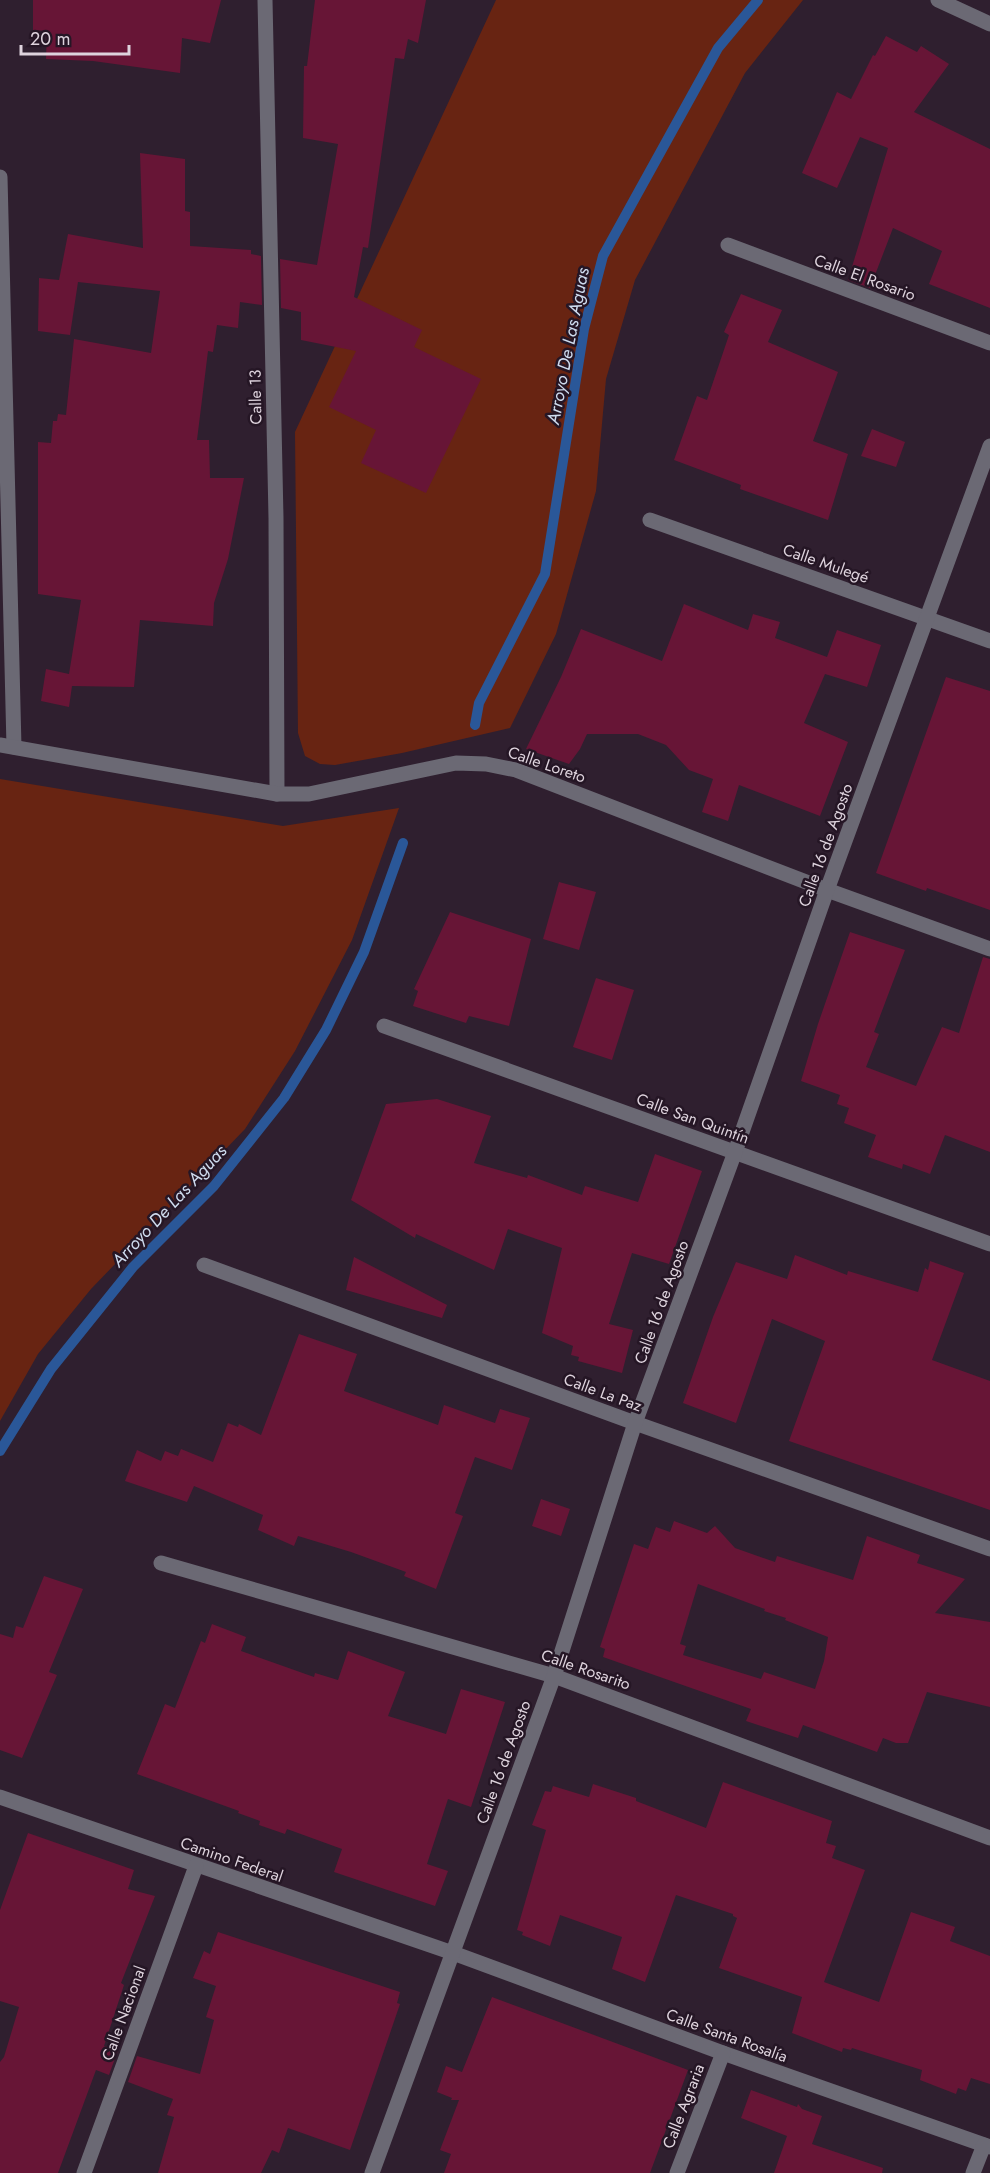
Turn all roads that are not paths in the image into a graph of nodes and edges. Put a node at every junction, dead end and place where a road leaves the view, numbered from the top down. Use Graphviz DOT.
graph roads {
  1 [pos="265,0"];
  2 [pos="938,0"];
  3 [pos="990,24"];
  4 [pos="0,177"];
  5 [pos="728,245"];
  6 [pos="990,343"];
  7 [pos="990,446"];
  8 [pos="650,520"];
  9 [pos="927,618"];
  10 [pos="990,641"];
  11 [pos="7,746"];
  12 [pos="277,794"];
  13 [pos="827,890"];
  14 [pos="990,949"];
  15 [pos="384,1026"];
  16 [pos="735,1152"];
  17 [pos="990,1244"];
  18 [pos="204,1265"];
  19 [pos="636,1423"];
  20 [pos="990,1549"];
  21 [pos="161,1563"];
  22 [pos="554,1676"];
  23 [pos="0,1797"];
  24 [pos="990,1838"];
  25 [pos="196,1866"];
  26 [pos="453,1953"];
  27 [pos="723,2053"];
  28 [pos="987,2146"];
  29 [pos="84,2173"];
  30 [pos="372,2173"];
  31 [pos="677,2173"];
  32 [pos="973,2173"];
  1 -- 12 [label="street, Calle 13"];
  2 -- 3 [label="street"];
  4 -- 11 [label="street"];
  5 -- 6 [label="street, Calle El Rosario"];
  7 -- 9 [label="street, Calle 16 de Agosto"];
  8 -- 9 [label="street, Calle Mulegé"];
  9 -- 10 [label="street, Calle Mulegé"];
  9 -- 13 [label="street, Calle 16 de Agosto"];
  11 -- 12 [label="street, Calle Loreto"];
  12 -- 13 [label="street, Calle Loreto"];
  13 -- 14 [label="street, Calle Loreto"];
  13 -- 16 [label="street, Calle 16 de Agosto"];
  15 -- 16 [label="street, Calle San Quintín"];
  16 -- 17 [label="street, Calle San Quintín"];
  16 -- 19 [label="street, Calle 16 de Agosto"];
  18 -- 19 [label="street, Calle La Paz"];
  19 -- 20 [label="street, Calle La Paz"];
  19 -- 22 [label="street, Calle 16 de Agosto"];
  21 -- 22 [label="street, Calle Rosarito"];
  22 -- 24 [label="street, Calle Rosarito"];
  22 -- 26 [label="street, Calle 16 de Agosto"];
  23 -- 25 [label="street, Camino Federal"];
  25 -- 26 [label="street, Camino Federal"];
  25 -- 29 [label="street, Calle Nacional"];
  26 -- 27 [label="street, Calle Santa Rosalía"];
  26 -- 30 [label="street, Calle 16 de Agosto"];
  27 -- 28 [label="street, Calle Santa Rosalía"];
  27 -- 31 [label="street, Calle Agraria"];
  28 -- 32 [label="street"];
}
